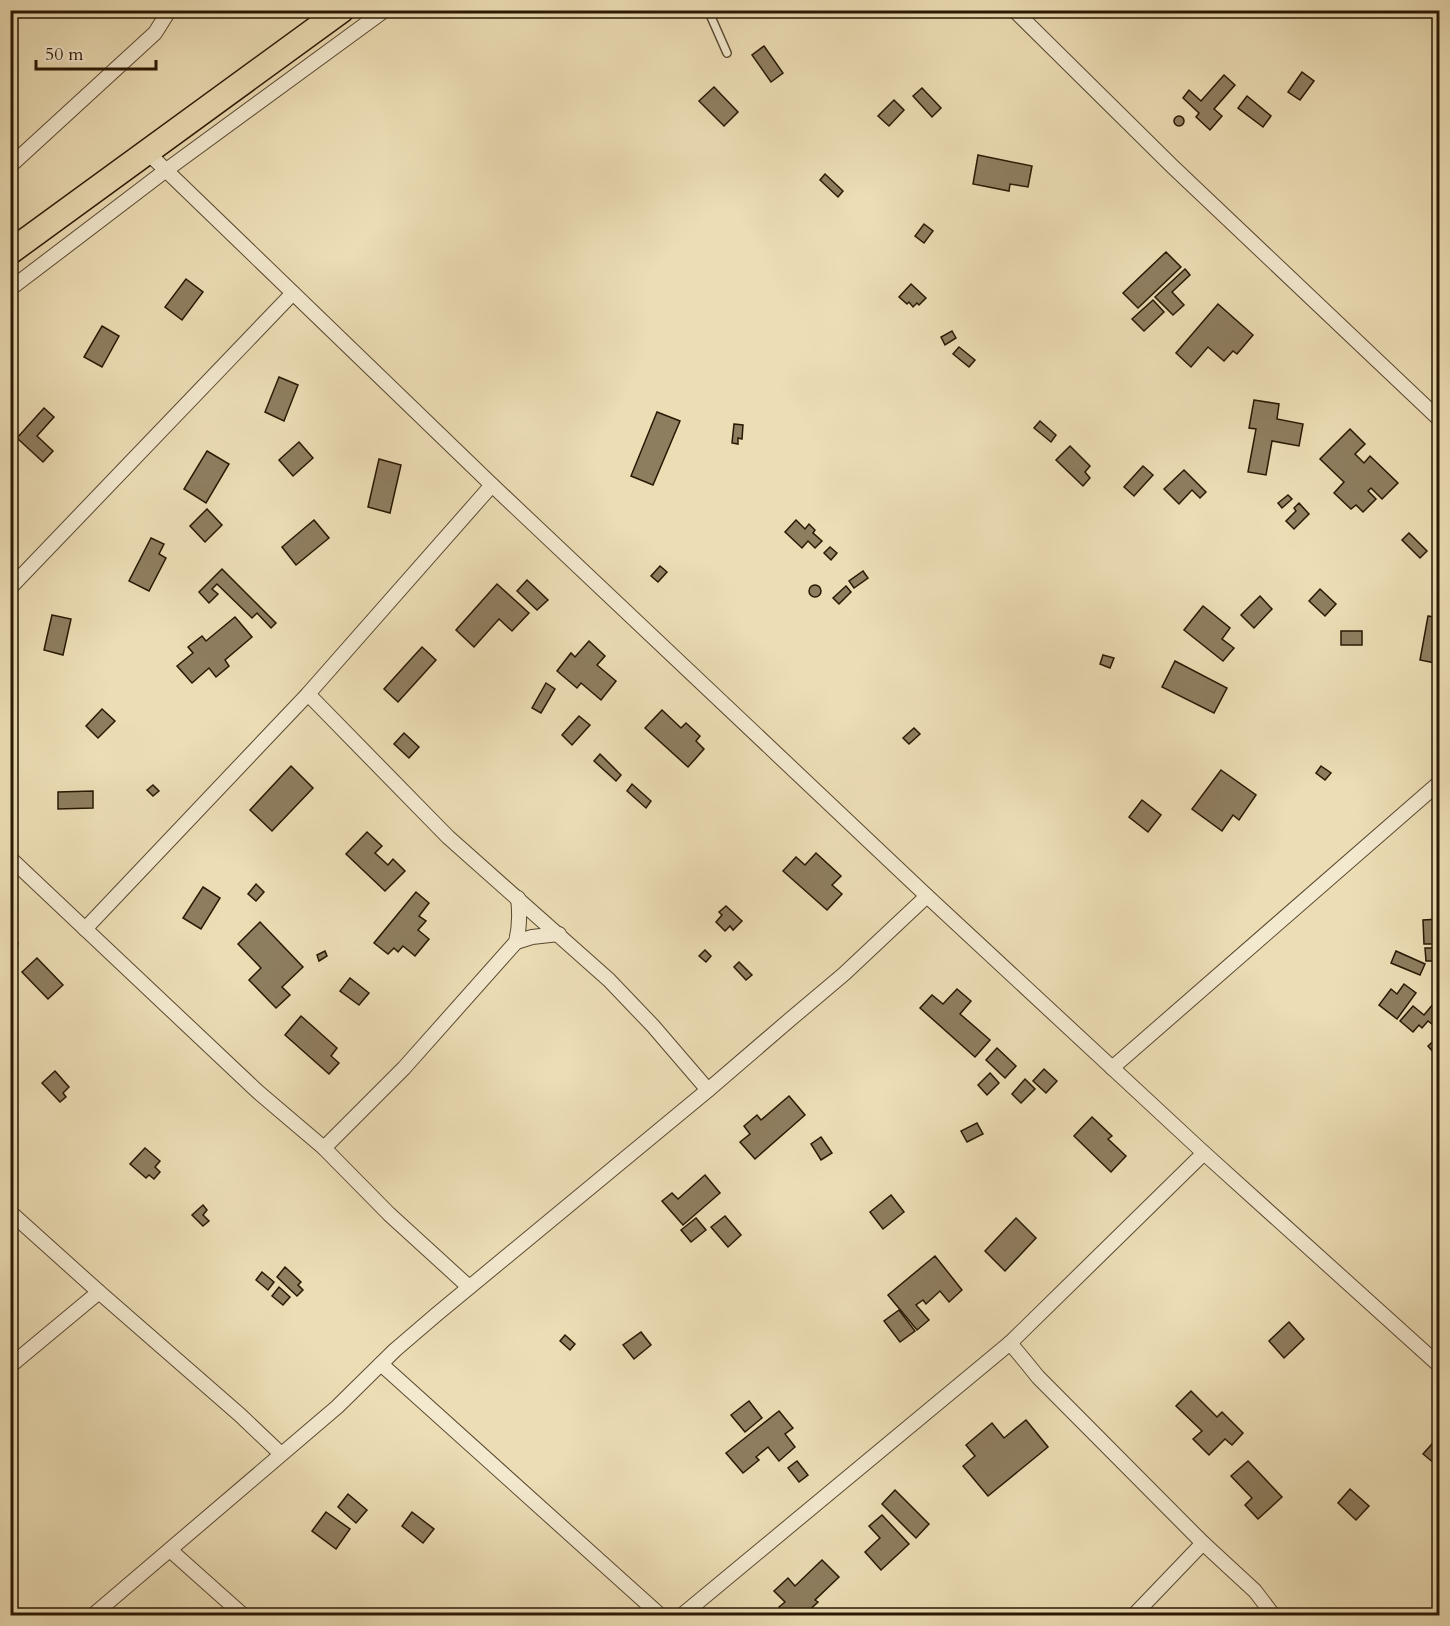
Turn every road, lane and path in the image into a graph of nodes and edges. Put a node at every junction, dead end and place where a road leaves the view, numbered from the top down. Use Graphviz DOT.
graph roads {
  1 [pos="167,10"];
  2 [pos="342,10"];
  3 [pos="385,10"];
  4 [pos="708,10"];
  5 [pos="1014,10"];
  6 [pos="727,53"];
  7 [pos="147,152"];
  8 [pos="10,166"];
  9 [pos="165,171"];
  10 [pos="10,252"];
  11 [pos="10,289"];
  12 [pos="293,293"];
  13 [pos="1440,420"];
  14 [pos="492,485"];
  15 [pos="10,588"];
  16 [pos="308,694"];
  17 [pos="1438,786"];
  18 [pos="10,858"];
  19 [pos="927,896"];
  20 [pos="518,898"];
  21 [pos="85,929"];
  22 [pos="559,934"];
  23 [pos="516,942"];
  24 [pos="1112,1068"];
  25 [pos="708,1090"];
  26 [pos="324,1148"];
  27 [pos="1204,1153"];
  28 [pos="10,1212"];
  29 [pos="469,1287"];
  30 [pos="99,1292"];
  31 [pos="1010,1343"];
  32 [pos="381,1364"];
  33 [pos="10,1366"];
  34 [pos="1440,1366"];
  35 [pos="281,1454"];
  36 [pos="1203,1543"];
  37 [pos="170,1550"];
  38 [pos="92,1616"];
  39 [pos="244,1616"];
  40 [pos="661,1616"];
  41 [pos="681,1616"];
  42 [pos="1133,1616"];
  43 [pos="1274,1616"];
  1 -- 8 [label="street"];
  2 -- 7 [label="highway"];
  3 -- 9 [label="street"];
  4 -- 6 [label="lane"];
  5 -- 13 [label="street"];
  7 -- 9 [label="street"];
  7 -- 10 [label="highway"];
  9 -- 11 [label="street"];
  9 -- 12 [label="street"];
  12 -- 14 [label="street"];
  12 -- 15 [label="street"];
  14 -- 16 [label="street"];
  14 -- 19 [label="street"];
  16 -- 20 [label="street"];
  16 -- 21 [label="street"];
  17 -- 24 [label="street"];
  18 -- 21 [label="street"];
  19 -- 24 [label="street"];
  19 -- 25 [label="street"];
  20 -- 22 [label="street"];
  20 -- 23 [label="street"];
  21 -- 26 [label="street"];
  22 -- 23 [label="street"];
  22 -- 25 [label="street"];
  23 -- 26 [label="street"];
  24 -- 27 [label="street"];
  25 -- 29 [label="street"];
  26 -- 29 [label="street"];
  27 -- 31 [label="street"];
  27 -- 34 [label="street"];
  28 -- 30 [label="street"];
  29 -- 32 [label="street"];
  30 -- 33 [label="street"];
  30 -- 35 [label="street"];
  31 -- 36 [label="street"];
  31 -- 41 [label="street"];
  32 -- 35 [label="street"];
  32 -- 40 [label="street"];
  35 -- 37 [label="street"];
  36 -- 42 [label="street"];
  36 -- 43 [label="street"];
  37 -- 38 [label="street"];
  37 -- 39 [label="street"];
}
